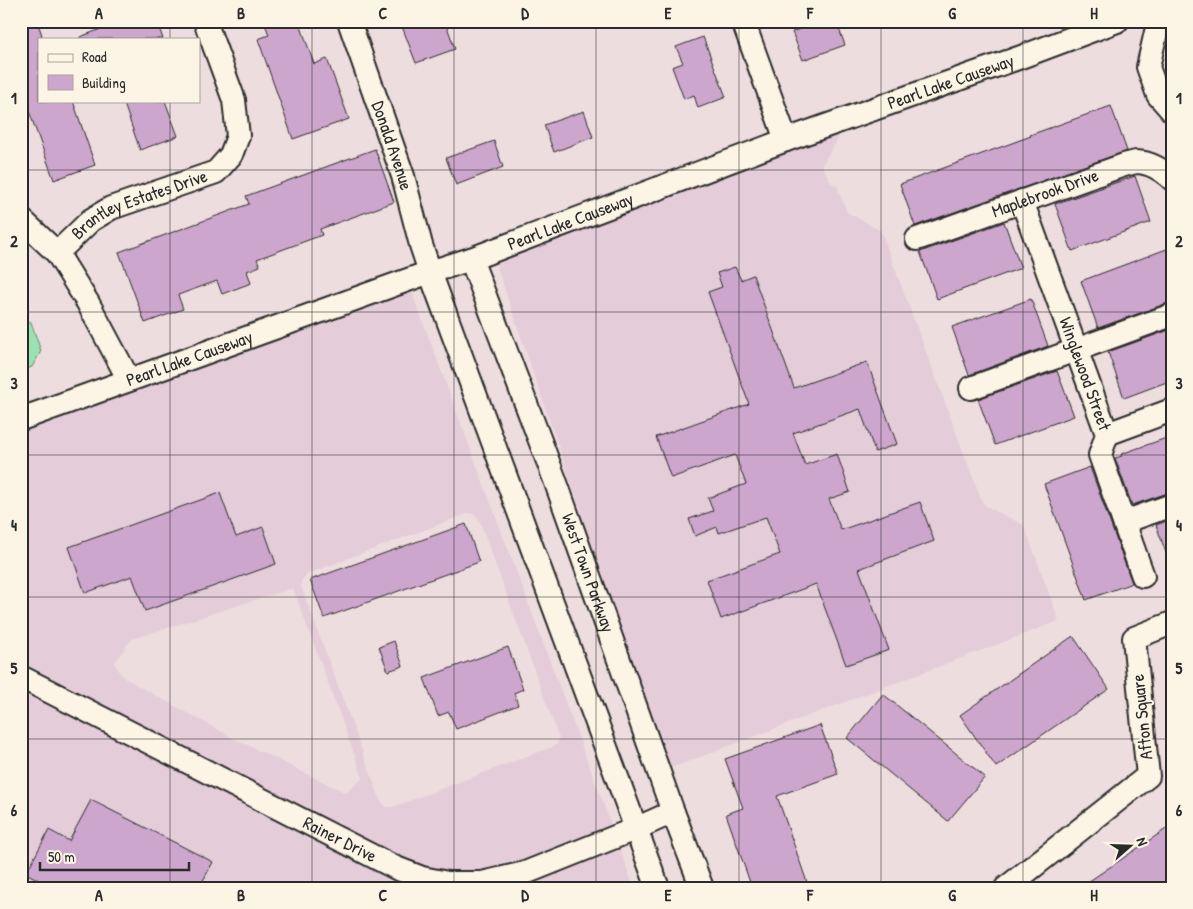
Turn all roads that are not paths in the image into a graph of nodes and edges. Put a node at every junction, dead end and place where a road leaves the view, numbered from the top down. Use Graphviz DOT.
graph roads {
  1 [pos="205,21"];
  2 [pos="348,21"];
  3 [pos="743,21"];
  4 [pos="1117,21"];
  5 [pos="1160,33"];
  6 [pos="1172,111"];
  7 [pos="786,140"];
  8 [pos="1172,179"];
  9 [pos="1022,201"];
  10 [pos="21,219"];
  11 [pos="917,239"];
  12 [pos="56,253"];
  13 [pos="471,259"];
  14 [pos="430,272"];
  15 [pos="1172,315"];
  16 [pos="1076,350"];
  17 [pos="129,380"];
  18 [pos="971,388"];
  19 [pos="1172,410"];
  20 [pos="21,419"];
  21 [pos="1107,434"];
  22 [pos="1172,505"];
  23 [pos="1124,522"];
  24 [pos="1143,576"];
  25 [pos="1172,623"];
  26 [pos="21,677"];
  27 [pos="673,812"];
  28 [pos="636,829"];
  29 [pos="658,888"];
  30 [pos="702,888"];
  31 [pos="1006,888"];
  1 -- 12 [label="street, Brantley Estates Drive"];
  2 -- 14 [label="street, Donald Avenue"];
  3 -- 7 [label="street"];
  4 -- 7 [label="street, Pearl Lake Causeway"];
  5 -- 6 [label="street"];
  7 -- 13 [label="street, Pearl Lake Causeway"];
  8 -- 9 [label="street, Maplebrook Drive"];
  9 -- 11 [label="street, Maplebrook Drive"];
  9 -- 16 [label="street, Winglewood Street"];
  10 -- 12 [label="street, Brantley Estates Drive"];
  12 -- 17 [label="street, Brantley Estates Drive"];
  13 -- 14 [label="street, Pearl Lake Causeway"];
  13 -- 27 [label="street, West Town Parkway"];
  14 -- 17 [label="street, Pearl Lake Causeway"];
  14 -- 28 [label="street"];
  15 -- 16 [label="street"];
  16 -- 18 [label="street"];
  16 -- 21 [label="street, Winglewood Street"];
  17 -- 20 [label="street, Pearl Lake Causeway"];
  19 -- 21 [label="street"];
  21 -- 23 [label="street, Winglewood Street"];
  22 -- 23 [label="street"];
  23 -- 24 [label="street, Winglewood Street"];
  25 -- 31 [label="street, Afton Square"];
  26 -- 28 [label="street, Rainer Drive"];
  27 -- 28 [label="street, Rainer Drive"];
  27 -- 30 [label="street, West Town Parkway"];
  28 -- 29 [label="street"];
}
